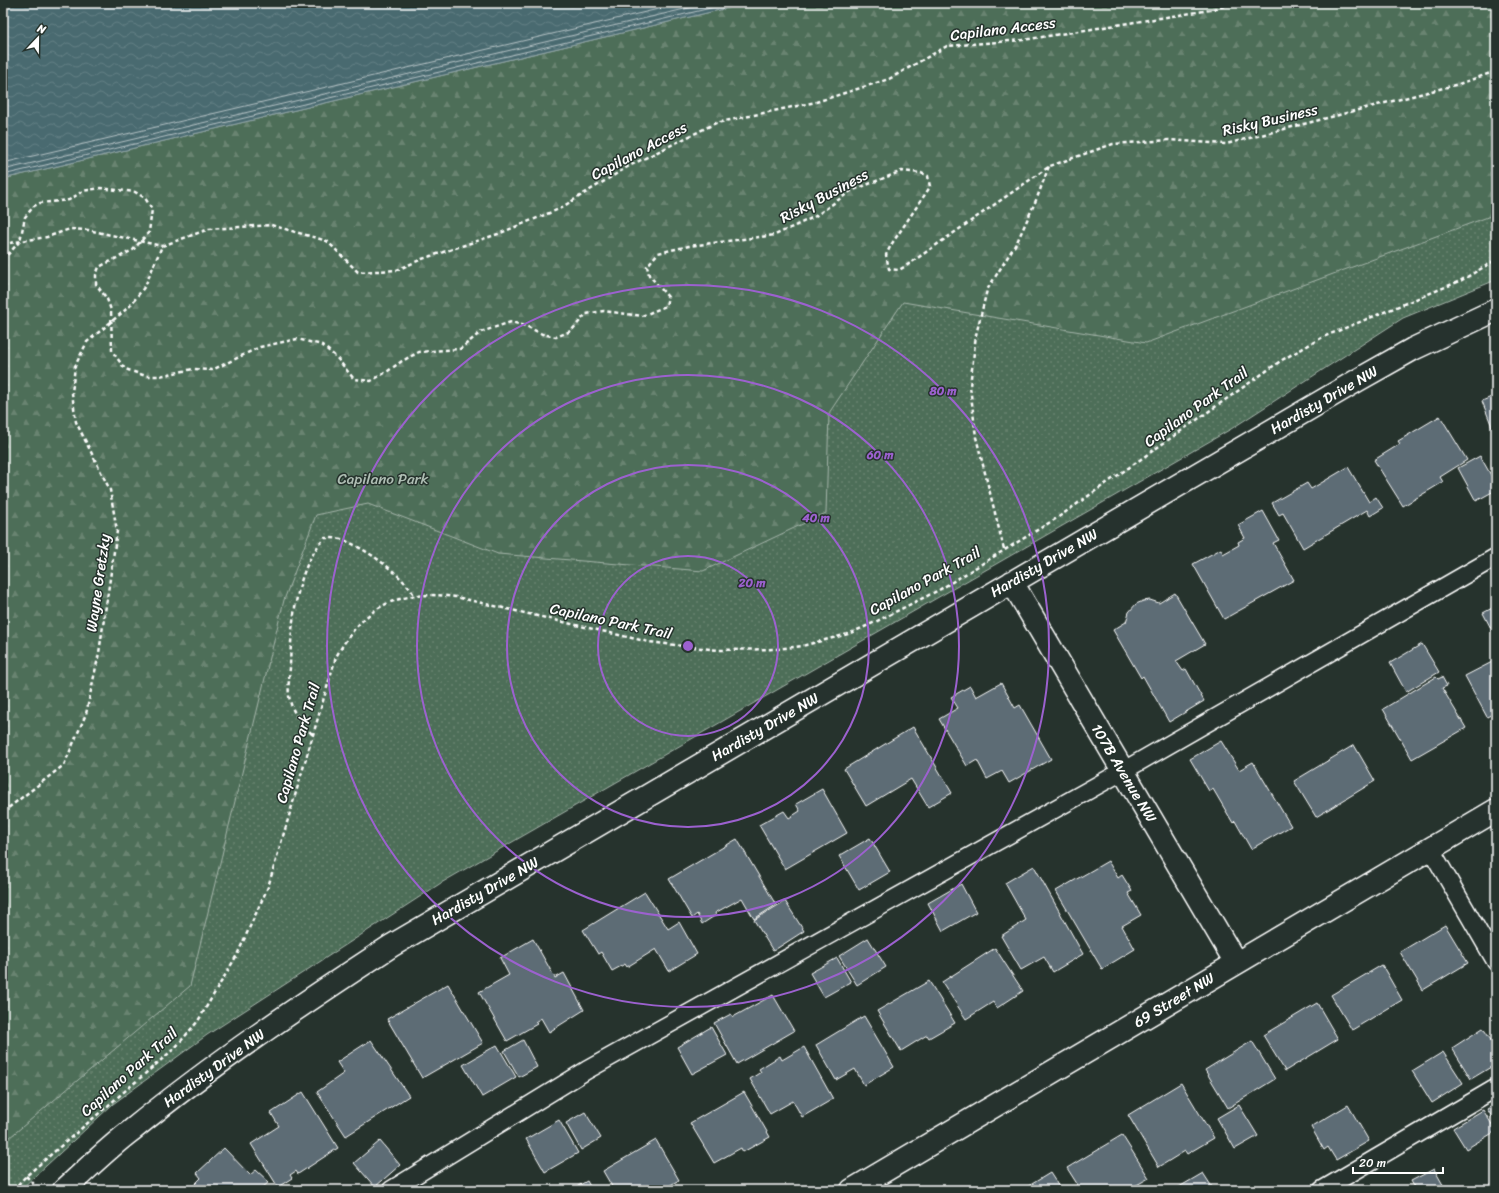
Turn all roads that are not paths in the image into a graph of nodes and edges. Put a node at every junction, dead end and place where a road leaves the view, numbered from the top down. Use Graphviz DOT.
graph roads {
  1 [pos="1496,310"];
  2 [pos="1496,558"];
  3 [pos="1012,582"];
  4 [pos="1123,771"];
  5 [pos="1496,810"];
  6 [pos="1430,848"];
  7 [pos="1496,962"];
  8 [pos="1236,963"];
  9 [pos="1496,1088"];
  10 [pos="64,1190"];
  11 [pos="391,1190"];
  12 [pos="852,1190"];
  13 [pos="1322,1190"];
  1 -- 3 [label="street, Hardisty Drive NW"];
  2 -- 4 [label="lane"];
  3 -- 4 [label="street, 107B Avenue NW"];
  3 -- 10 [label="street, Hardisty Drive NW"];
  4 -- 8 [label="street, 107B Avenue NW"];
  4 -- 11 [label="lane"];
  5 -- 6 [label="street, 69 Street NW"];
  6 -- 7 [label="lane"];
  6 -- 8 [label="street, 69 Street NW"];
  8 -- 12 [label="street, 69 Street NW"];
  9 -- 13 [label="lane"];
}
